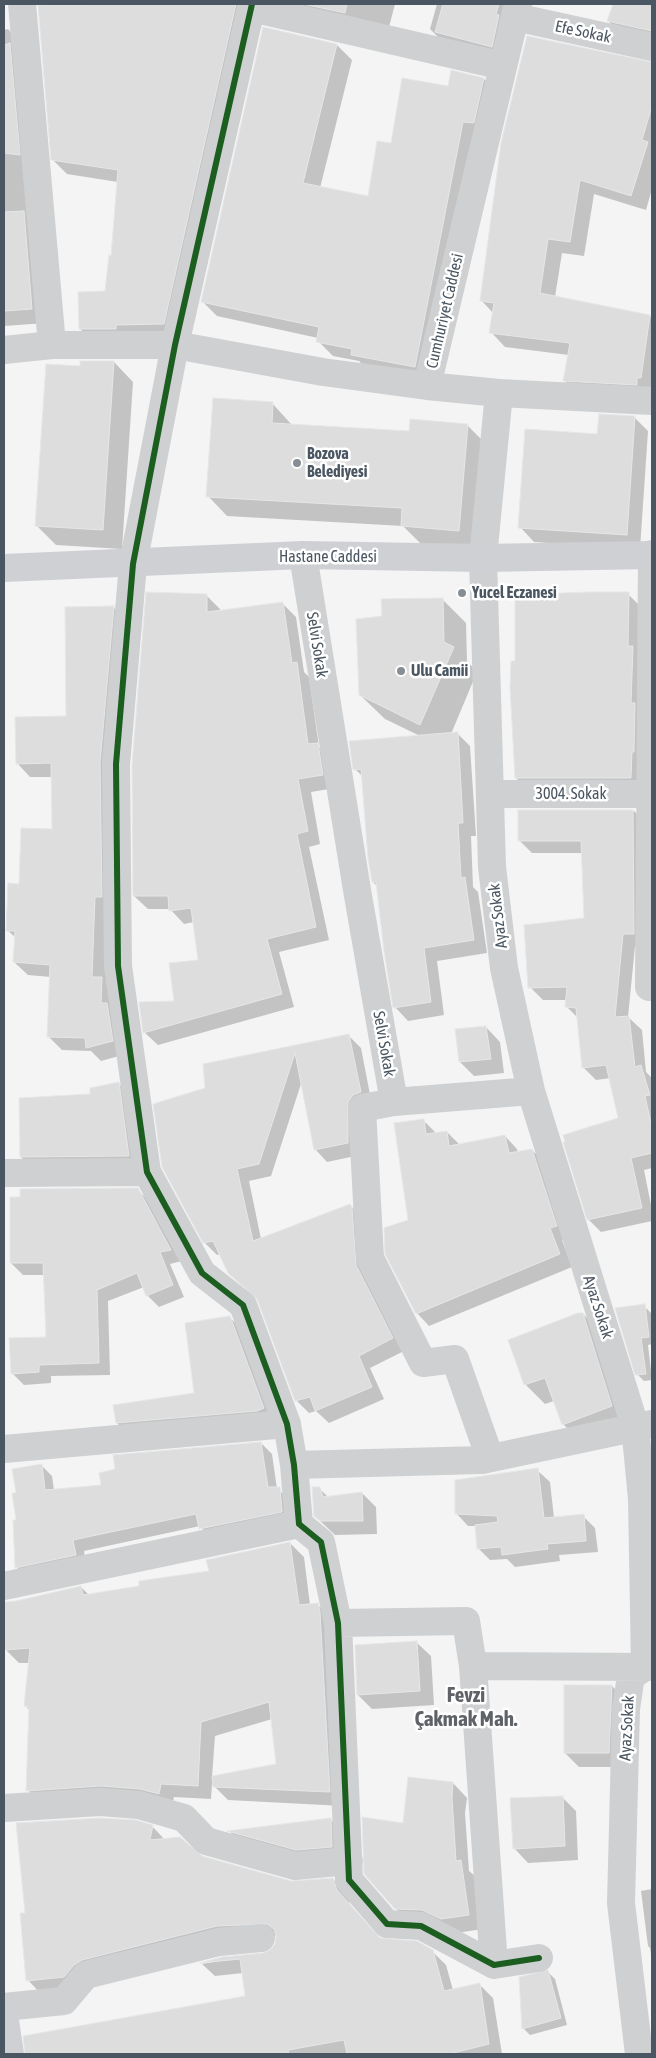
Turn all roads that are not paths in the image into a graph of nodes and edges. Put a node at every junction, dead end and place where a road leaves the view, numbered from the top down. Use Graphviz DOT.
graph roads {
  1 [pos="22,4"];
  2 [pos="252,6"];
  3 [pos="517,10"];
  4 [pos="652,47"];
  5 [pos="503,66"];
  6 [pos="52,345"];
  7 [pos="175,345"];
  8 [pos="4,350"];
  9 [pos="426,386"];
  10 [pos="499,393"];
  11 [pos="652,401"];
  12 [pos="302,555"];
  13 [pos="652,555"];
  14 [pos="483,558"];
  15 [pos="132,564"];
  16 [pos="4,568"];
  17 [pos="490,794"];
  18 [pos="651,794"];
  19 [pos="649,987"];
  20 [pos="531,1091"];
  21 [pos="394,1102"];
  22 [pos="147,1172"];
  23 [pos="4,1173"];
  24 [pos="287,1424"];
  25 [pos="644,1425"];
  26 [pos="4,1449"];
  27 [pos="490,1458"];
  28 [pos="294,1465"];
  29 [pos="299,1524"];
  30 [pos="4,1586"];
  31 [pos="338,1623"];
  32 [pos="473,1666"];
  33 [pos="649,1666"];
  34 [pos="4,1808"];
  35 [pos="348,1861"];
  36 [pos="261,1938"];
  37 [pos="539,1958"];
  38 [pos="494,1965"];
  39 [pos="4,2007"];
  40 [pos="4,2014"];
  41 [pos="10,2054"];
  42 [pos="639,2054"];
  1 -- 6 [label="street"];
  2 -- 5 [label="street"];
  2 -- 7 [label="street"];
  3 -- 4 [label="street, Efe Sokak"];
  3 -- 5 [label="street, Cumhuriyet Caddesi"];
  5 -- 9 [label="street, Cumhuriyet Caddesi"];
  6 -- 7 [label="street"];
  6 -- 8 [label="street"];
  7 -- 9 [label="street"];
  7 -- 15 [label="street"];
  9 -- 10 [label="street, Cumhuriyet Caddesi"];
  10 -- 11 [label="street, Cumhuriyet Caddesi"];
  10 -- 14 [label="street"];
  12 -- 14 [label="street, Hastane Caddesi"];
  12 -- 15 [label="street, Hastane Caddesi"];
  12 -- 21 [label="street, Selvi Sokak"];
  13 -- 14 [label="street, Hastane Caddesi"];
  13 -- 18 [label="street"];
  14 -- 17 [label="street, Ayaz Sokak"];
  15 -- 16 [label="street, Hastane Caddesi"];
  15 -- 22 [label="street"];
  17 -- 18 [label="street, 3004. Sokak"];
  17 -- 20 [label="street, Ayaz Sokak"];
  18 -- 19 [label="street"];
  20 -- 21 [label="street"];
  20 -- 25 [label="street, Ayaz Sokak"];
  21 -- 27 [label="street"];
  22 -- 23 [label="street"];
  22 -- 24 [label="street"];
  24 -- 26 [label="street"];
  24 -- 28 [label="street"];
  25 -- 27 [label="street"];
  25 -- 33 [label="street, Ayaz Sokak"];
  27 -- 28 [label="street"];
  28 -- 29 [label="street"];
  29 -- 30 [label="street"];
  29 -- 31 [label="street"];
  31 -- 32 [label="street"];
  31 -- 35 [label="street"];
  32 -- 33 [label="street"];
  32 -- 38 [label="street"];
  33 -- 42 [label="street, Ayaz Sokak"];
  34 -- 35 [label="street"];
  35 -- 38 [label="street"];
  36 -- 39 [label="street"];
  37 -- 38 [label="street"];
  40 -- 41 [label="street"];
}
